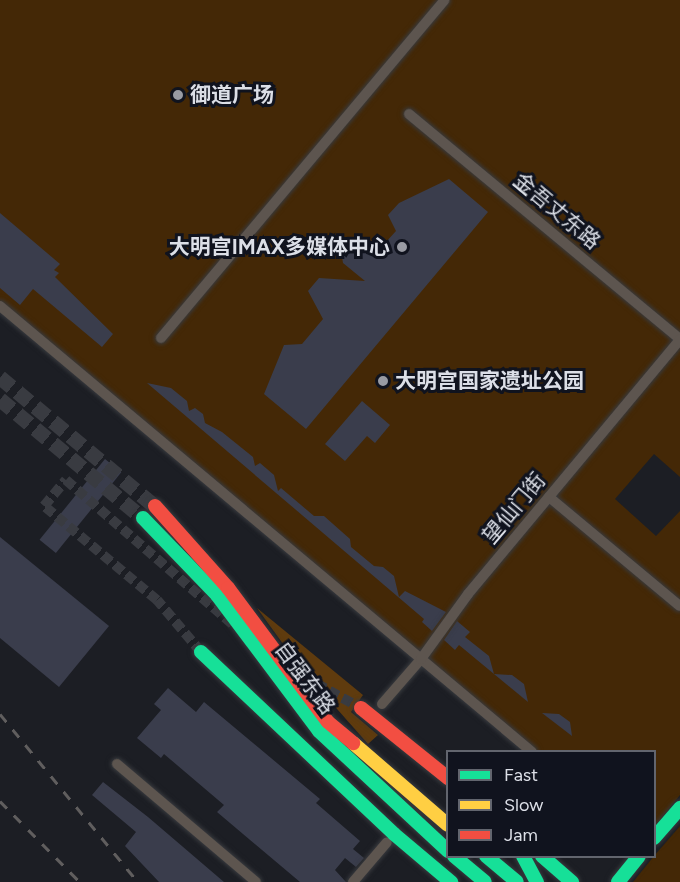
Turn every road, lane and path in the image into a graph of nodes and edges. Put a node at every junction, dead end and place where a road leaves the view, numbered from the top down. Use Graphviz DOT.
graph roads {
  1 [pos="445,0"];
  2 [pos="409,114"];
  3 [pos="0,306"];
  4 [pos="161,338"];
  5 [pos="680,339"];
  6 [pos="549,497"];
  7 [pos="155,506"];
  8 [pos="143,518"];
  9 [pos="680,606"];
  10 [pos="201,652"];
  11 [pos="421,659"];
  12 [pos="382,704"];
  13 [pos="361,708"];
  14 [pos="530,750"];
  15 [pos="117,764"];
  16 [pos="446,777"];
  17 [pos="680,808"];
  18 [pos="446,824"];
  19 [pos="656,836"];
  20 [pos="387,842"];
  21 [pos="446,850"];
  22 [pos="456,858"];
  23 [pos="488,858"];
  24 [pos="524,858"];
  25 [pos="544,858"];
  26 [pos="637,858"];
  27 [pos="256,882"];
  28 [pos="353,882"];
  29 [pos="451,882"];
  30 [pos="485,882"];
  31 [pos="517,882"];
  32 [pos="537,882"];
  33 [pos="572,882"];
  34 [pos="618,882"];
  1 -- 4 [label="street"];
  2 -- 5 [label="street, 金吾丈东路"];
  3 -- 11 [label="street"];
  5 -- 6 [label="street, 望仙门街"];
  6 -- 9 [label="street"];
  6 -- 11 [label="street, 望仙门街"];
  7 -- 18 [label="main road, 自强东路"];
  8 -- 21 [label="main road, 自强东路"];
  10 -- 29 [label="main road"];
  11 -- 12 [label="street, 望仙门街"];
  11 -- 14 [label="street"];
  13 -- 16 [label="main road"];
  15 -- 27 [label="street"];
  17 -- 19 [label="main road"];
  20 -- 28 [label="street"];
  22 -- 30 [label="main road"];
  23 -- 31 [label="main road"];
  24 -- 32 [label="main road"];
  25 -- 33 [label="main road"];
  26 -- 34 [label="main road"];
}
